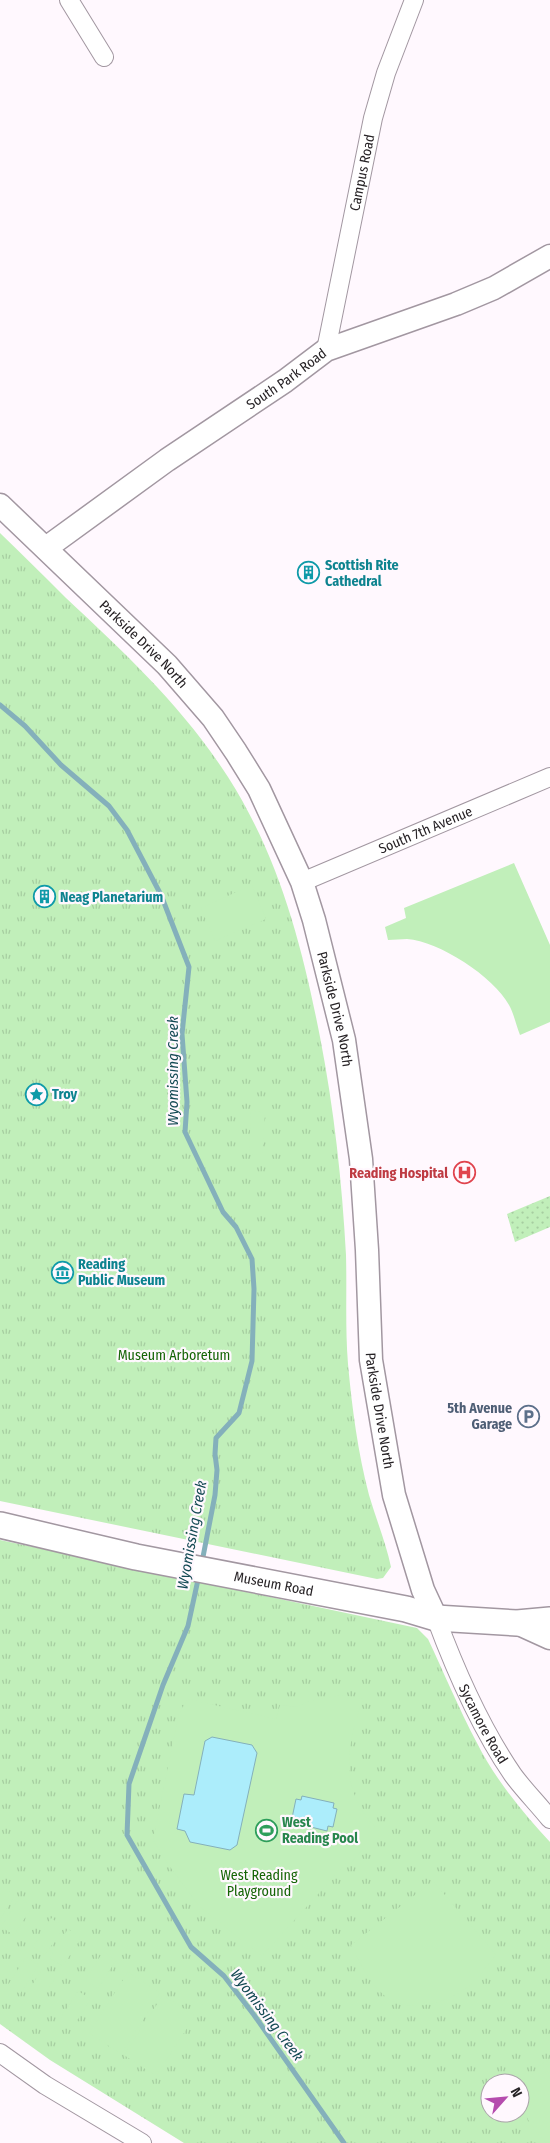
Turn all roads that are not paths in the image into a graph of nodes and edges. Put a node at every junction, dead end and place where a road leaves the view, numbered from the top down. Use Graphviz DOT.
graph roads {
  1 [pos="69,0"];
  2 [pos="414,0"];
  3 [pos="104,57"];
  4 [pos="550,256"];
  5 [pos="326,350"];
  6 [pos="0,505"];
  7 [pos="46,548"];
  8 [pos="550,777"];
  9 [pos="302,882"];
  10 [pos="0,1525"];
  11 [pos="436,1618"];
  12 [pos="550,1620"];
  13 [pos="517,1622"];
  14 [pos="550,1638"];
  15 [pos="550,1819"];
  16 [pos="0,2054"];
  17 [pos="142,2143"];
  1 -- 3 [label="street"];
  2 -- 5 [label="street, Campus Road"];
  4 -- 5 [label="street, South Park Road"];
  5 -- 7 [label="street, South Park Road"];
  6 -- 7 [label="street, Parkside Drive North"];
  7 -- 9 [label="street, Parkside Drive North"];
  8 -- 9 [label="street, South 7th Avenue"];
  9 -- 11 [label="street, Parkside Drive North"];
  10 -- 11 [label="main road, Museum Road"];
  11 -- 13 [label="main road, Museum Road"];
  11 -- 15 [label="street, Sycamore Road"];
  12 -- 13 [label="main road, Museum Road"];
  13 -- 14 [label="street"];
  16 -- 17 [label="street"];
}
